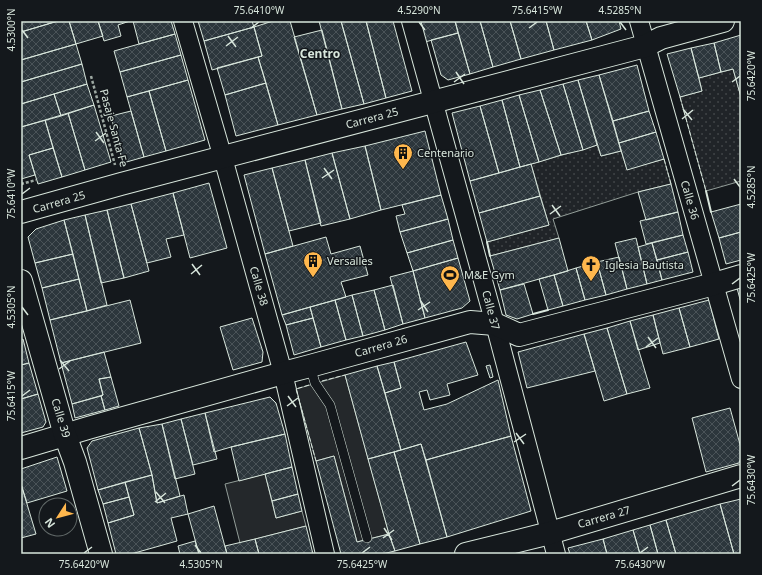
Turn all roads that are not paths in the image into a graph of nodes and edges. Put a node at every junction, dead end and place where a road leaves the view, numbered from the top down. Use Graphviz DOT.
graph roads {
  1 [pos="183,21"];
  2 [pos="411,21"];
  3 [pos="638,21"];
  4 [pos="723,21"];
  5 [pos="645,46"];
  6 [pos="433,102"];
  7 [pos="223,158"];
  8 [pos="21,212"];
  9 [pos="741,276"];
  10 [pos="21,281"];
  11 [pos="714,284"];
  12 [pos="494,324"];
  13 [pos="310,366"];
  14 [pos="283,373"];
  15 [pos="741,379"];
  16 [pos="65,435"];
  17 [pos="21,448"];
  18 [pos="741,476"];
  19 [pos="550,533"];
  20 [pos="367,538"];
  21 [pos="101,554"];
  22 [pos="326,554"];
  23 [pos="466,554"];
  24 [pos="556,554"];
  1 -- 7 [label="street, Calle 38"];
  2 -- 6 [label="street, Calle 37"];
  3 -- 5 [label="street, Calle 36"];
  4 -- 5 [label="street, Carrera 25"];
  5 -- 6 [label="street, Carrera 25"];
  5 -- 11 [label="street, Calle 36"];
  6 -- 7 [label="street, Carrera 25"];
  6 -- 12 [label="street, Calle 37"];
  7 -- 8 [label="street, Carrera 25"];
  7 -- 14 [label="street, Calle 38"];
  9 -- 11 [label="street, Carrera 26"];
  10 -- 16 [label="street, Calle 39"];
  11 -- 12 [label="street, Carrera 26"];
  11 -- 15 [label="street, Calle 36"];
  12 -- 13 [label="street, Carrera 26"];
  12 -- 19 [label="street, Calle 37"];
  13 -- 14 [label="street, Carrera 26"];
  13 -- 20 [label="lane"];
  14 -- 16 [label="street, Carrera 26"];
  14 -- 22 [label="street, Calle 38"];
  16 -- 17 [label="street, Carrera 26"];
  16 -- 21 [label="street, Calle 39"];
  18 -- 19 [label="street, Carrera 27"];
  19 -- 23 [label="street, Carrera 27"];
  19 -- 24 [label="street, Calle 37"];
}
